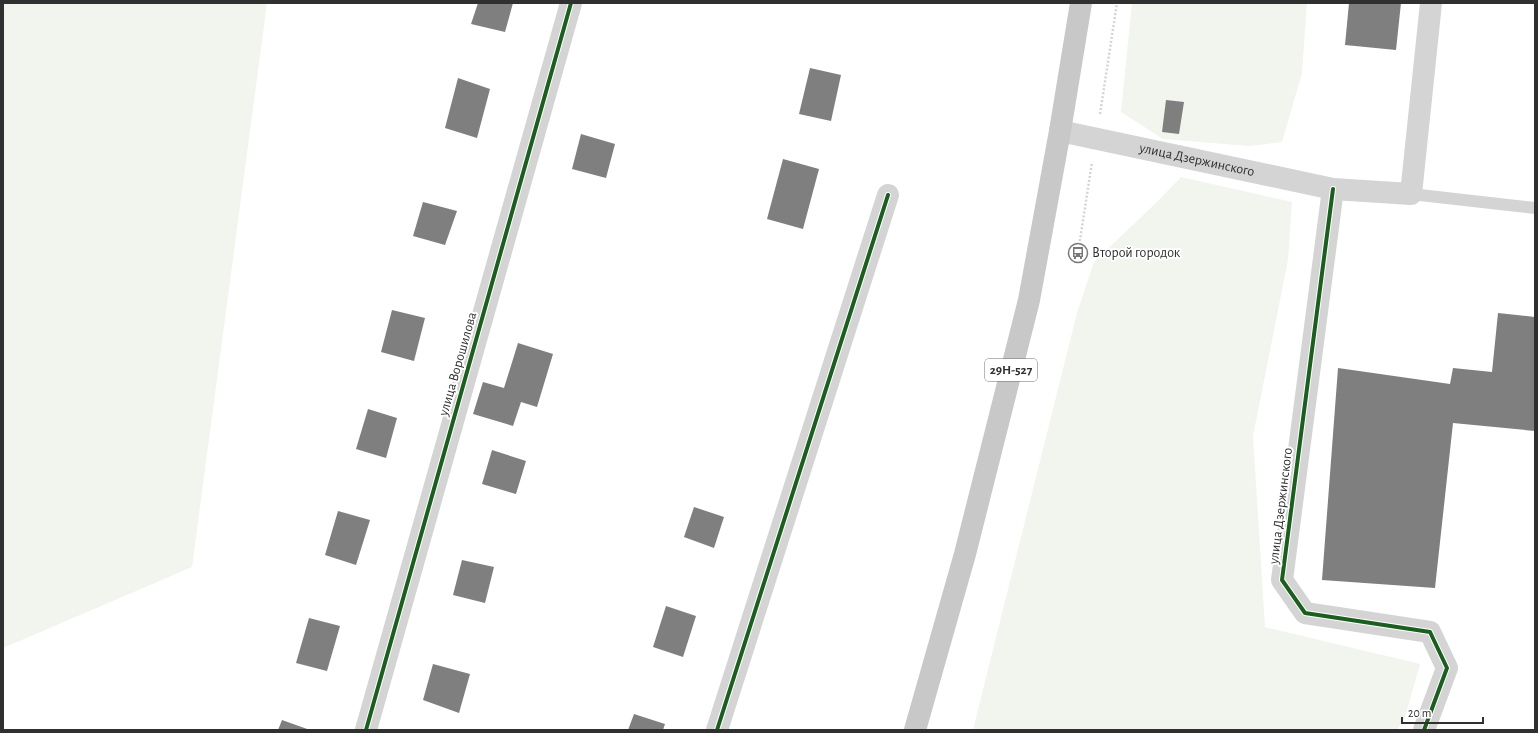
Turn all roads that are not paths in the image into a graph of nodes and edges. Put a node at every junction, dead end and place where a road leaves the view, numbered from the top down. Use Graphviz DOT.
graph roads {
  1 [pos="571,3"];
  2 [pos="1081,3"];
  3 [pos="1431,3"];
  4 [pos="1060,131"];
  5 [pos="1333,189"];
  6 [pos="1410,194"];
  7 [pos="888,196"];
  8 [pos="1535,208"];
  9 [pos="366,730"];
  10 [pos="718,730"];
  11 [pos="915,730"];
  12 [pos="1424,730"];
  1 -- 9 [label="street, улица Ворошилова"];
  2 -- 4 [label="main road, 29Н-527"];
  3 -- 6 [label="street"];
  4 -- 5 [label="street, улица Дзержинского"];
  4 -- 11 [label="main road, 29Н-527"];
  5 -- 6 [label="street, улица Дзержинского"];
  5 -- 12 [label="street, улица Дзержинского"];
  6 -- 8 [label="lane"];
  7 -- 10 [label="street"];
}
